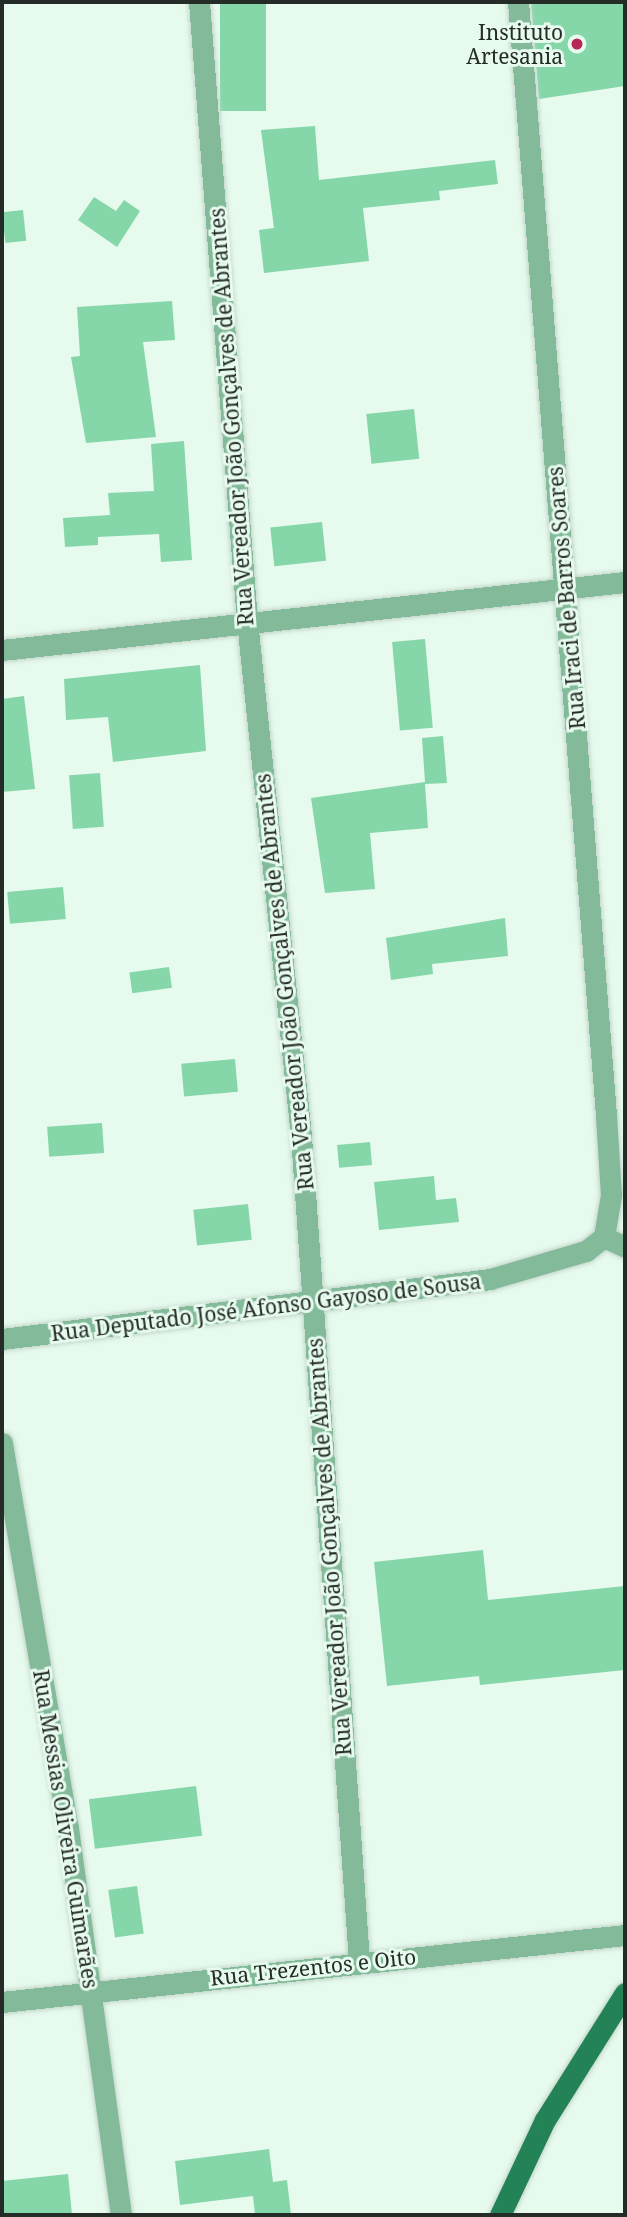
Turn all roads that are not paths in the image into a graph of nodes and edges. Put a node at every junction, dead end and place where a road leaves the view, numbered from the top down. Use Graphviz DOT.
graph roads {
  1 [pos="199,2"];
  2 [pos="518,2"];
  3 [pos="625,582"];
  4 [pos="566,587"];
  5 [pos="247,621"];
  6 [pos="2,650"];
  7 [pos="604,1237"];
  8 [pos="625,1247"];
  9 [pos="313,1305"];
  10 [pos="2,1339"];
  11 [pos="2,1443"];
  12 [pos="625,1935"];
  13 [pos="359,1962"];
  14 [pos="92,1990"];
  15 [pos="625,1993"];
  16 [pos="2,2002"];
  17 [pos="121,2215"];
  18 [pos="500,2215"];
  1 -- 5 [label="street, Rua Vereador João Gonçalves de Abrantes"];
  2 -- 4 [label="street, Rua Iraci de Barros Soares"];
  3 -- 4 [label="street"];
  4 -- 5 [label="street"];
  4 -- 7 [label="street, Rua Iraci de Barros Soares"];
  5 -- 6 [label="street"];
  5 -- 9 [label="street, Rua Vereador João Gonçalves de Abrantes"];
  7 -- 8 [label="street"];
  7 -- 9 [label="street, Rua Deputado José Afonso Gayoso de Sousa"];
  9 -- 10 [label="street, Rua Deputado José Afonso Gayoso de Sousa"];
  9 -- 13 [label="street, Rua Vereador João Gonçalves de Abrantes"];
  11 -- 14 [label="street, Rua Messias Oliveira Guimarães"];
  12 -- 13 [label="street, Rua Trezentos e Oito"];
  13 -- 14 [label="street, Rua Trezentos e Oito"];
  14 -- 16 [label="street, Rua Trezentos e Oito"];
  14 -- 17 [label="street, Rua Messias Oliveira Guimarães"];
  15 -- 18 [label="main road"];
}
